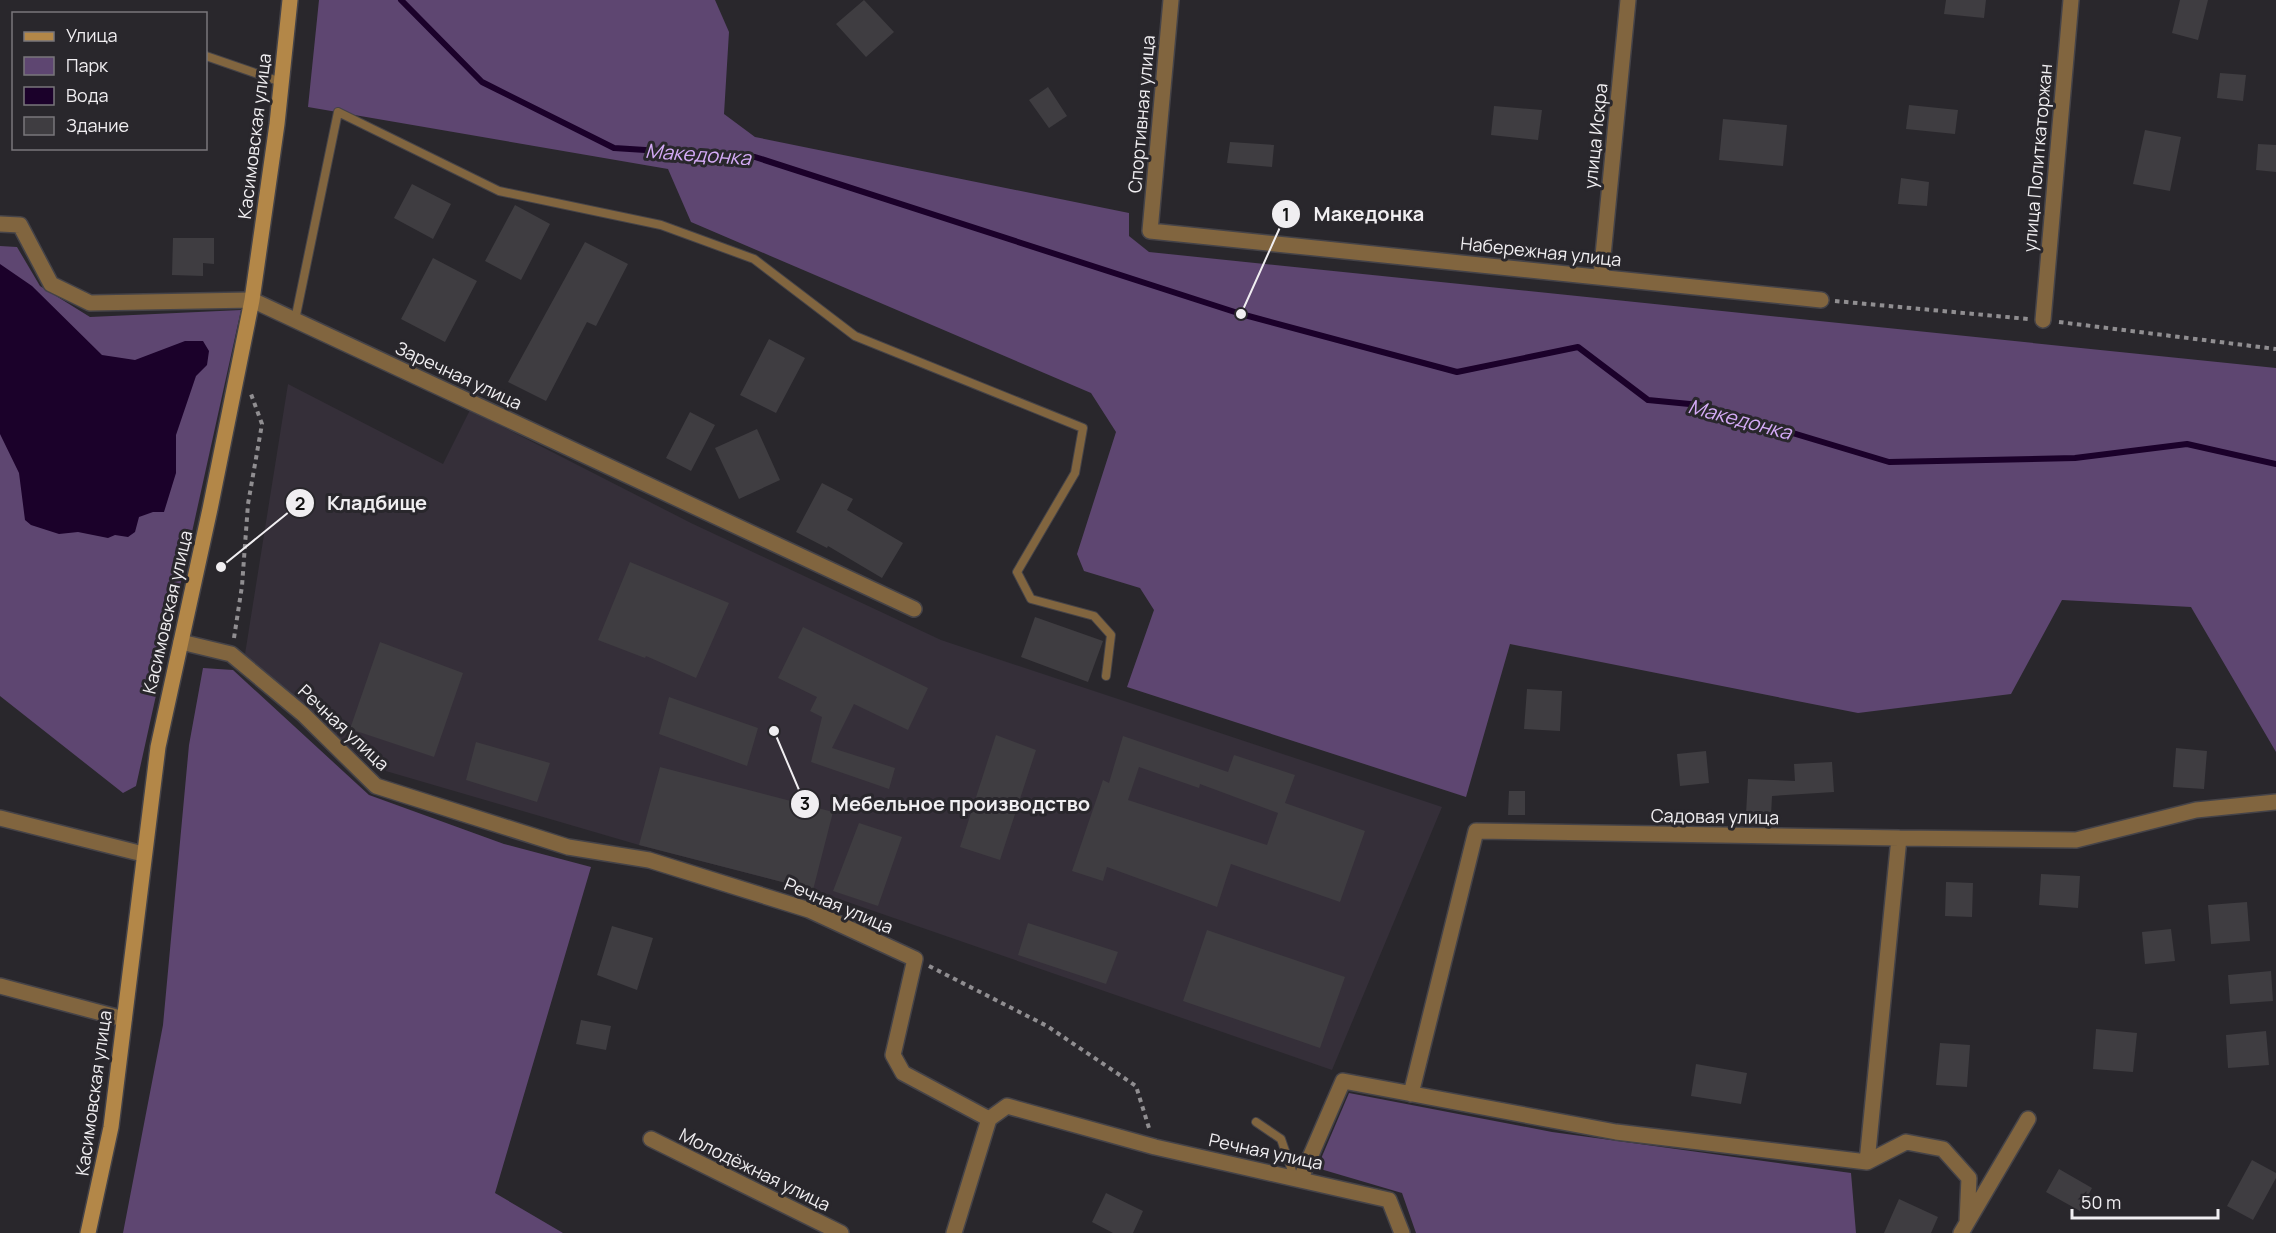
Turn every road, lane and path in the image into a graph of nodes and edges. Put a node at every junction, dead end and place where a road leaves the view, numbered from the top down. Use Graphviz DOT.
graph roads {
  1 [pos="290,0"];
  2 [pos="1171,0"];
  3 [pos="1628,0"];
  4 [pos="2071,0"];
  5 [pos="207,56"];
  6 [pos="281,82"];
  7 [pos="0,224"];
  8 [pos="1150,231"];
  9 [pos="1601,276"];
  10 [pos="252,300"];
  11 [pos="1821,300"];
  12 [pos="295,320"];
  13 [pos="2043,320"];
  14 [pos="240,365"];
  15 [pos="914,609"];
  16 [pos="181,642"];
  17 [pos="231,654"];
  18 [pos="1106,676"];
  19 [pos="2276,801"];
  20 [pos="0,818"];
  21 [pos="1899,838"];
  22 [pos="143,854"];
  23 [pos="915,959"];
  24 [pos="0,986"];
  25 [pos="124,1019"];
  26 [pos="1411,1094"];
  27 [pos="989,1119"];
  28 [pos="2028,1119"];
  29 [pos="1256,1122"];
  30 [pos="651,1139"];
  31 [pos="1155,1147"];
  32 [pos="1867,1162"];
  33 [pos="1297,1177"];
  34 [pos="1964,1227"];
  35 [pos="88,1233"];
  36 [pos="841,1233"];
  37 [pos="954,1233"];
  38 [pos="1402,1233"];
  1 -- 6 [label="main road, Касимовская улица"];
  2 -- 8 [label="street, Спортивная улица"];
  3 -- 9 [label="street, улица Искра"];
  4 -- 13 [label="street, улица Политкаторжан"];
  5 -- 6 [label="lane"];
  6 -- 10 [label="main road, Касимовская улица"];
  7 -- 10 [label="street, Заречная улица"];
  8 -- 9 [label="street, Набережная улица"];
  9 -- 11 [label="street, Набережная улица"];
  10 -- 12 [label="street, Заречная улица"];
  10 -- 14 [label="main road, Касимовская улица"];
  12 -- 15 [label="street, Заречная улица"];
  12 -- 18 [label="lane"];
  14 -- 16 [label="main road, Касимовская улица"];
  14 -- 17 [label="path"];
  16 -- 17 [label="street, Речная улица"];
  16 -- 22 [label="main road, Касимовская улица"];
  17 -- 23 [label="street, Речная улица"];
  19 -- 21 [label="street"];
  20 -- 22 [label="street"];
  21 -- 26 [label="street, Садовая улица"];
  21 -- 32 [label="street"];
  22 -- 25 [label="main road, Касимовская улица"];
  23 -- 27 [label="street"];
  23 -- 31 [label="path"];
  24 -- 25 [label="street"];
  25 -- 35 [label="main road, Касимовская улица"];
  26 -- 32 [label="street"];
  26 -- 33 [label="street"];
  27 -- 31 [label="street, Речная улица"];
  27 -- 37 [label="street"];
  28 -- 34 [label="street"];
  29 -- 33 [label="lane"];
  30 -- 36 [label="street, Молодёжная улица"];
  31 -- 33 [label="street, Речная улица"];
  32 -- 34 [label="street"];
  33 -- 38 [label="street, Речная улица"];
}
